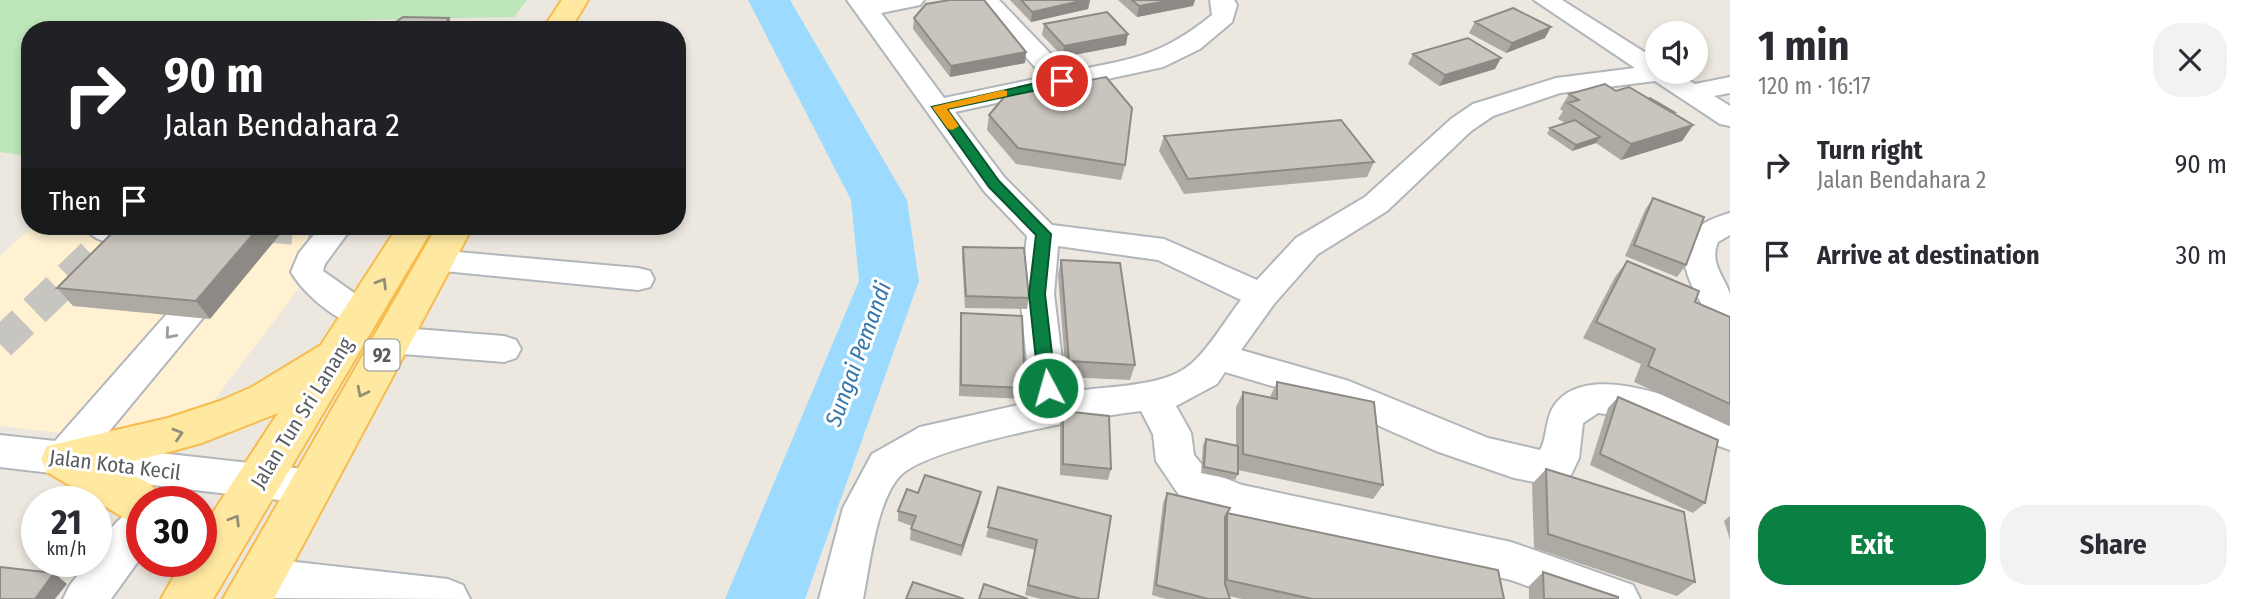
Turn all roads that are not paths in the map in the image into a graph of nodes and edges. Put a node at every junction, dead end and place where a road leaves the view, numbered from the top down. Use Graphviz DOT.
graph roads {
  1 [pos="575,0"];
  2 [pos="912,0"];
  3 [pos="986,0"];
  4 [pos="1222,0"];
  5 [pos="1546,0"];
  6 [pos="863,4"];
  7 [pos="562,21"];
  8 [pos="1042,27"];
  9 [pos="1016,32"];
  10 [pos="1645,64"];
  11 [pos="1645,74"];
  12 [pos="1062,81"];
  13 [pos="1677,84"];
  14 [pos="1730,85"];
  15 [pos="1692,93"];
  16 [pos="939,107"];
  17 [pos="1730,118"];
  18 [pos="1730,223"];
  19 [pos="1043,234"];
  20 [pos="331,235"];
  21 [pos="412,235"];
  22 [pos="450,235"];
  23 [pos="236,258"];
  24 [pos="435,261"];
  25 [pos="638,279"];
  26 [pos="1262,296"];
  27 [pos="1730,321"];
  28 [pos="366,332"];
  29 [pos="504,349"];
  30 [pos="1217,356"];
  31 [pos="1151,395"];
  32 [pos="1050,412"];
  33 [pos="1730,435"];
  34 [pos="0,452"];
  35 [pos="63,458"];
  36 [pos="259,481"];
  37 [pos="313,487"];
  38 [pos="126,495"];
  39 [pos="126,544"];
  40 [pos="189,577"];
  41 [pos="254,589"];
  42 [pos="85,599"];
  43 [pos="184,599"];
  44 [pos="449,599"];
  45 [pos="841,599"];
  46 [pos="1618,599"];
  1 -- 7 [label="main road"];
  2 -- 6 [label="street"];
  3 -- 9 [label="street"];
  4 -- 12 [label="street"];
  5 -- 10 [label="street"];
  6 -- 16 [label="street"];
  8 -- 9 [label="street"];
  9 -- 12 [label="street"];
  11 -- 26 [label="street"];
  12 -- 16 [label="street"];
  13 -- 15 [label="street"];
  14 -- 15 [label="street"];
  15 -- 17 [label="street"];
  16 -- 19 [label="street"];
  18 -- 27 [label="street"];
  19 -- 26 [label="street"];
  19 -- 32 [label="street"];
  20 -- 28 [label="street"];
  28 -- 21 [label="main road, Jalan Tun Sri Lanang / 92, one-way"];
  22 -- 24 [label="main road, Jalan Tun Sri Lanang / 92"];
  23 -- 35 [label="street, one-way"];
  24 -- 25 [label="street"];
  24 -- 28 [label="main road, Jalan Tun Sri Lanang / 92"];
  26 -- 30 [label="street"];
  28 -- 29 [label="street"];
  35 -- 28 [label="main road, one-way"];
  28 -- 36 [label="main road, Jalan Tun Sri Lanang / 92"];
  28 -- 37 [label="main road, Jalan Tun Sri Lanang / 92, one-way"];
  30 -- 31 [label="street"];
  30 -- 33 [label="street"];
  31 -- 32 [label="street"];
  31 -- 46 [label="street"];
  32 -- 45 [label="street"];
  34 -- 35 [label="street, Jalan Kota Kecil"];
  35 -- 36 [label="street, Jalan Kota Kecil"];
  35 -- 38 [label="main road"];
  36 -- 37 [label="street, Jalan Kota Kecil"];
  43 -- 36 [label="main road, Jalan Tun Sri Lanang / 92, one-way"];
  37 -- 41 [label="main road, Jalan Tun Sri Lanang / 92"];
  39 -- 42 [label="street"];
  40 -- 43 [label="main road"];
  41 -- 44 [label="street"];
}
